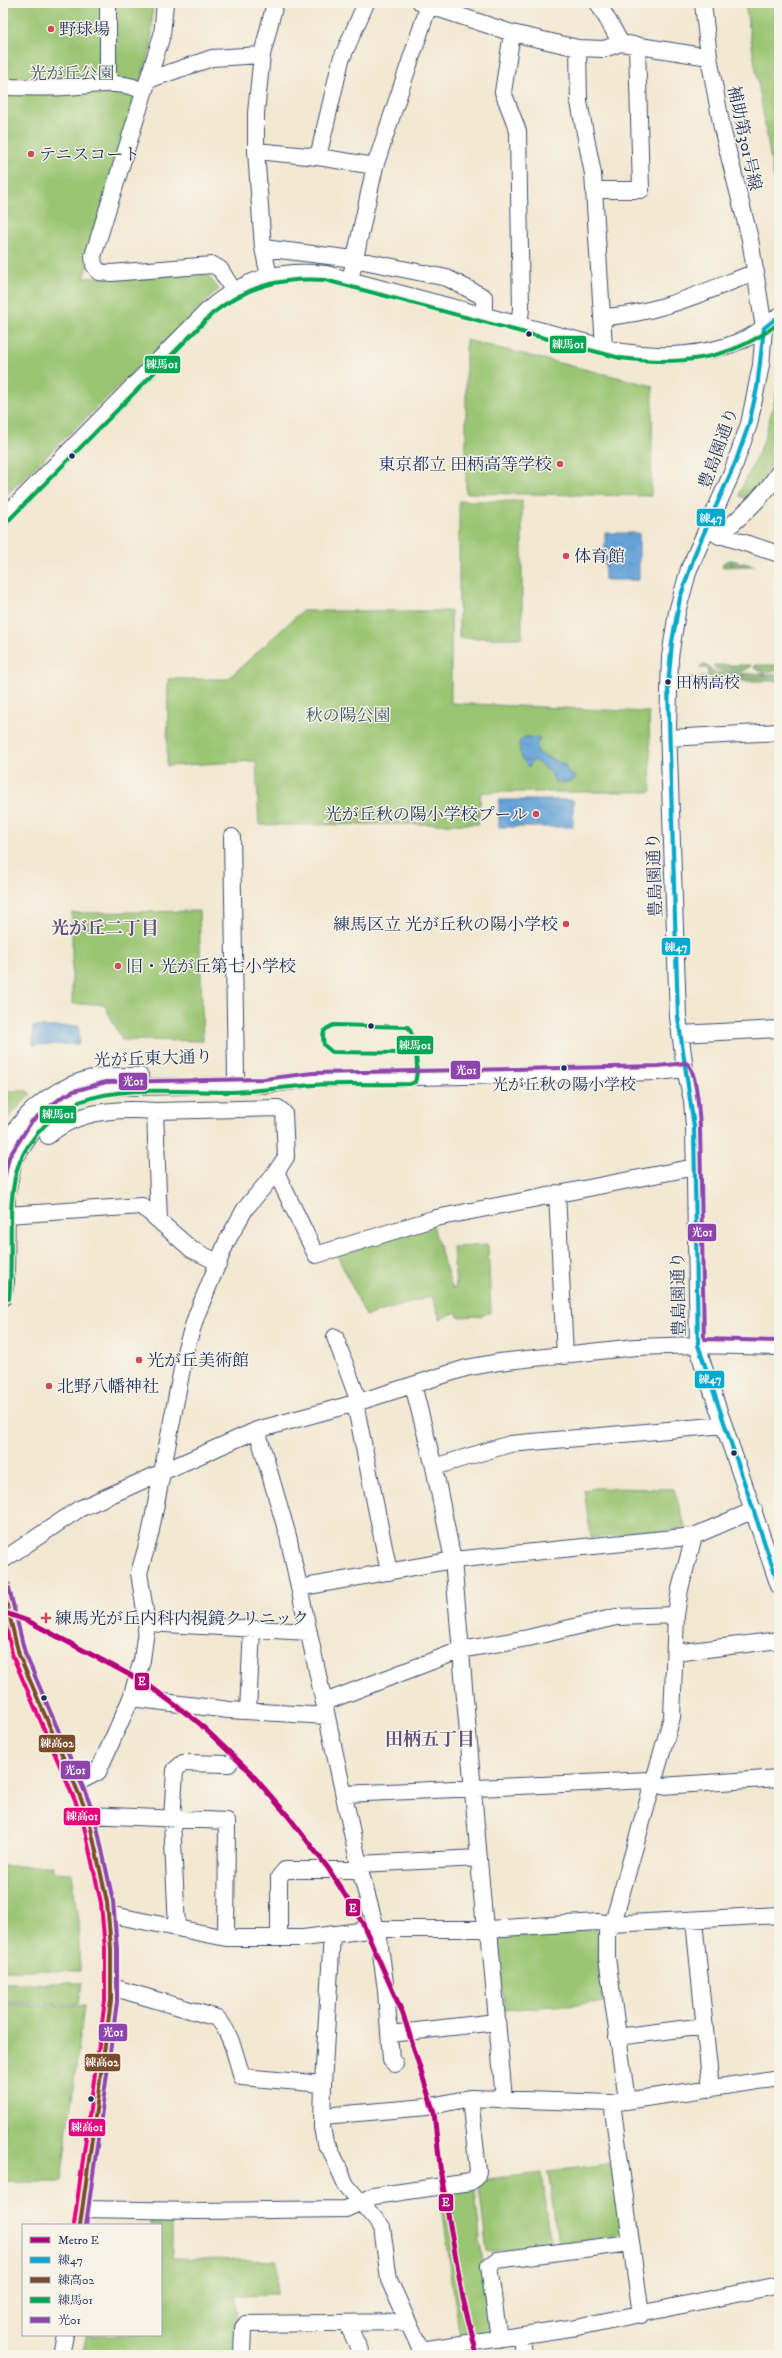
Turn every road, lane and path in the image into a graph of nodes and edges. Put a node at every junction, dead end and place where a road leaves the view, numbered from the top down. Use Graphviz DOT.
graph roads {
  1 [pos="108,3"];
  2 [pos="165,3"];
  3 [pos="275,3"];
  4 [pos="366,3"];
  5 [pos="598,3"];
  6 [pos="703,3"];
  7 [pos="425,4"];
  8 [pos="512,33"];
  9 [pos="621,43"];
  10 [pos="637,45"];
  11 [pos="578,48"];
  12 [pos="262,55"];
  13 [pos="709,57"];
  14 [pos="108,84"];
  15 [pos="146,86"];
  16 [pos="3,87"];
  17 [pos="256,151"];
  18 [pos="318,157"];
  19 [pos="375,166"];
  20 [pos="594,190"];
  21 [pos="263,248"];
  22 [pos="354,259"];
  23 [pos="756,272"];
  24 [pos="269,276"];
  25 [pos="350,281"];
  26 [pos="233,290"];
  27 [pos="484,316"];
  28 [pos="779,316"];
  29 [pos="602,317"];
  30 [pos="519,325"];
  31 [pos="764,328"];
  32 [pos="604,347"];
  33 [pos="779,472"];
  34 [pos="773,492"];
  35 [pos="3,518"];
  36 [pos="713,533"];
  37 [pos="779,554"];
  38 [pos="779,732"];
  39 [pos="669,738"];
  40 [pos="232,837"];
  41 [pos="779,1029"];
  42 [pos="680,1034"];
  43 [pos="685,1069"];
  44 [pos="236,1075"];
  45 [pos="313,1079"];
  46 [pos="218,1086"];
  47 [pos="64,1102"];
  48 [pos="219,1109"];
  49 [pos="155,1111"];
  50 [pos="68,1121"];
  51 [pos="48,1136"];
  52 [pos="3,1154"];
  53 [pos="695,1167"];
  54 [pos="276,1172"];
  55 [pos="557,1193"];
  56 [pos="7,1215"];
  57 [pos="159,1221"];
  58 [pos="219,1262"];
  59 [pos="3,1298"];
  60 [pos="336,1337"];
  61 [pos="698,1344"];
  62 [pos="779,1347"];
  63 [pos="565,1356"];
  64 [pos="413,1385"];
  65 [pos="357,1403"];
  66 [pos="724,1425"];
  67 [pos="257,1430"];
  68 [pos="434,1467"];
  69 [pos="163,1470"];
  70 [pos="754,1510"];
  71 [pos="694,1536"];
  72 [pos="3,1560"];
  73 [pos="453,1560"];
  74 [pos="389,1572"];
  75 [pos="779,1586"];
  76 [pos="299,1588"];
  77 [pos="3,1589"];
  78 [pos="676,1616"];
  79 [pos="147,1623"];
  80 [pos="252,1629"];
  81 [pos="309,1632"];
  82 [pos="779,1640"];
  83 [pos="461,1650"];
  84 [pos="675,1653"];
  85 [pos="131,1698"];
  86 [pos="326,1709"];
  87 [pos="248,1711"];
  88 [pos="229,1764"];
  89 [pos="779,1778"];
  90 [pos="654,1781"];
  91 [pos="75,1784"];
  92 [pos="474,1789"];
  93 [pos="344,1794"];
  94 [pos="88,1815"];
  95 [pos="172,1820"];
  96 [pos="479,1858"];
  97 [pos="359,1867"];
  98 [pos="108,1914"];
  99 [pos="779,1915"];
  100 [pos="694,1921"];
  101 [pos="611,1924"];
  102 [pos="177,1928"];
  103 [pos="376,1929"];
  104 [pos="487,1929"];
  105 [pos="332,1935"];
  106 [pos="226,1938"];
  107 [pos="279,1938"];
  108 [pos="112,1987"];
  109 [pos="496,2022"];
  110 [pos="705,2026"];
  111 [pos="390,2034"];
  112 [pos="617,2037"];
  113 [pos="395,2064"];
  114 [pos="779,2078"];
  115 [pos="323,2084"];
  116 [pos="711,2089"];
  117 [pos="470,2098"];
  118 [pos="504,2100"];
  119 [pos="619,2102"];
  120 [pos="322,2116"];
  121 [pos="360,2203"];
  122 [pos="82,2209"];
  123 [pos="80,2224"];
  124 [pos="631,2243"];
  125 [pos="779,2285"];
  126 [pos="641,2315"];
  127 [pos="407,2322"];
  128 [pos="346,2323"];
  129 [pos="65,2336"];
  130 [pos="521,2336"];
  131 [pos="499,2339"];
  132 [pos="422,2352"];
  133 [pos="61,2355"];
  134 [pos="242,2355"];
  135 [pos="362,2355"];
  136 [pos="523,2355"];
  1 -- 14 [label="street"];
  2 -- 15 [label="street"];
  3 -- 12 [label="street"];
  4 -- 18 [label="street"];
  5 -- 9 [label="street"];
  6 -- 13 [label="street, 補助第301号線"];
  7 -- 8 [label="street"];
  7 -- 19 [label="street"];
  8 -- 11 [label="street"];
  8 -- 30 [label="street"];
  9 -- 10 [label="street"];
  9 -- 11 [label="street"];
  10 -- 13 [label="street"];
  10 -- 20 [label="street"];
  11 -- 20 [label="street"];
  12 -- 15 [label="street"];
  12 -- 17 [label="street"];
  13 -- 23 [label="street, 補助第301号線"];
  14 -- 15 [label="street"];
  14 -- 16 [label="street"];
  15 -- 26 [label="street"];
  17 -- 18 [label="street"];
  17 -- 21 [label="street"];
  18 -- 19 [label="street"];
  19 -- 22 [label="street"];
  20 -- 29 [label="street"];
  21 -- 22 [label="street"];
  21 -- 24 [label="street"];
  22 -- 25 [label="street"];
  22 -- 27 [label="street"];
  23 -- 29 [label="street"];
  23 -- 31 [label="street, 補助第301号線"];
  24 -- 25 [label="street"];
  24 -- 26 [label="street"];
  25 -- 27 [label="street"];
  26 -- 35 [label="street"];
  27 -- 30 [label="street"];
  28 -- 31 [label="street"];
  29 -- 32 [label="street"];
  30 -- 32 [label="street"];
  31 -- 32 [label="street"];
  31 -- 36 [label="street, 豊島園通り"];
  33 -- 34 [label="street"];
  34 -- 36 [label="street"];
  36 -- 37 [label="street"];
  36 -- 39 [label="street, 豊島園通り"];
  38 -- 39 [label="street"];
  39 -- 42 [label="street, 豊島園通り"];
  40 -- 44 [label="street"];
  41 -- 42 [label="street"];
  42 -- 43 [label="street, 豊島園通り"];
  43 -- 45 [label="street, 光が丘東大通り"];
  43 -- 53 [label="street, 豊島園通り"];
  44 -- 45 [label="street, 光が丘東大通り"];
  44 -- 52 [label="street, 光が丘東大通り"];
  45 -- 46 [label="street, 光が丘東大通り"];
  46 -- 47 [label="street, 光が丘東大通り"];
  46 -- 48 [label="street"];
  47 -- 50 [label="street"];
  47 -- 56 [label="street, 光が丘東大通り"];
  48 -- 49 [label="street"];
  48 -- 54 [label="street"];
  49 -- 50 [label="street"];
  49 -- 57 [label="street"];
  50 -- 51 [label="street"];
  53 -- 55 [label="street"];
  53 -- 61 [label="street, 豊島園通り"];
  54 -- 55 [label="street"];
  54 -- 58 [label="street"];
  55 -- 63 [label="street"];
  56 -- 57 [label="street"];
  56 -- 59 [label="street, 光が丘東大通り"];
  57 -- 58 [label="street"];
  58 -- 69 [label="street"];
  60 -- 65 [label="street"];
  61 -- 62 [label="street"];
  61 -- 63 [label="street"];
  61 -- 66 [label="street, 豊島園通り"];
  63 -- 64 [label="street"];
  64 -- 65 [label="street"];
  64 -- 68 [label="street"];
  65 -- 67 [label="street"];
  65 -- 74 [label="street"];
  66 -- 68 [label="street"];
  66 -- 70 [label="street, 豊島園通り"];
  67 -- 69 [label="street"];
  67 -- 76 [label="street"];
  68 -- 73 [label="street"];
  69 -- 72 [label="street"];
  69 -- 79 [label="street"];
  70 -- 71 [label="street"];
  70 -- 75 [label="street, 豊島園通り"];
  71 -- 73 [label="street"];
  71 -- 78 [label="street"];
  73 -- 74 [label="street"];
  73 -- 83 [label="street"];
  74 -- 76 [label="street"];
  76 -- 81 [label="street"];
  77 -- 91 [label="street"];
  78 -- 83 [label="street"];
  78 -- 84 [label="street"];
  79 -- 80 [label="street"];
  79 -- 85 [label="street"];
  80 -- 81 [label="street"];
  80 -- 87 [label="street"];
  81 -- 86 [label="street"];
  82 -- 84 [label="street"];
  83 -- 86 [label="street"];
  83 -- 92 [label="street"];
  84 -- 90 [label="street"];
  85 -- 87 [label="street"];
  85 -- 91 [label="street"];
  86 -- 87 [label="street"];
  86 -- 93 [label="street"];
  88 -- 95 [label="street"];
  89 -- 90 [label="street"];
  90 -- 92 [label="street"];
  90 -- 101 [label="street"];
  91 -- 94 [label="street"];
  92 -- 93 [label="street"];
  92 -- 96 [label="street"];
  93 -- 97 [label="street"];
  94 -- 95 [label="street"];
  94 -- 98 [label="street"];
  95 -- 102 [label="street"];
  95 -- 106 [label="street"];
  96 -- 97 [label="street"];
  96 -- 104 [label="street"];
  97 -- 103 [label="street"];
  97 -- 107 [label="street"];
  98 -- 102 [label="street"];
  98 -- 108 [label="street"];
  99 -- 100 [label="street"];
  100 -- 101 [label="street"];
  100 -- 110 [label="street"];
  101 -- 104 [label="street"];
  101 -- 112 [label="street"];
  102 -- 106 [label="street"];
  103 -- 104 [label="street"];
  103 -- 105 [label="street"];
  103 -- 111 [label="street"];
  104 -- 109 [label="street"];
  105 -- 107 [label="street"];
  105 -- 115 [label="street"];
  106 -- 107 [label="street"];
  108 -- 115 [label="street"];
  108 -- 122 [label="street"];
  109 -- 111 [label="street"];
  109 -- 118 [label="street"];
  110 -- 112 [label="street"];
  110 -- 116 [label="street"];
  111 -- 113 [label="street"];
  112 -- 119 [label="street"];
  114 -- 116 [label="street"];
  115 -- 120 [label="street"];
  116 -- 119 [label="street"];
  117 -- 118 [label="street"];
  117 -- 120 [label="street"];
  117 -- 121 [label="street"];
  118 -- 119 [label="street"];
  119 -- 124 [label="street"];
  120 -- 121 [label="street"];
  121 -- 122 [label="street"];
  121 -- 127 [label="street"];
  122 -- 123 [label="street"];
  124 -- 126 [label="street"];
  124 -- 131 [label="street"];
  125 -- 126 [label="street"];
  126 -- 130 [label="street"];
  127 -- 128 [label="street"];
  127 -- 132 [label="street"];
  128 -- 134 [label="street"];
  128 -- 135 [label="street"];
  129 -- 133 [label="street"];
  130 -- 131 [label="street"];
  130 -- 136 [label="street"];
  131 -- 132 [label="street"];
}
